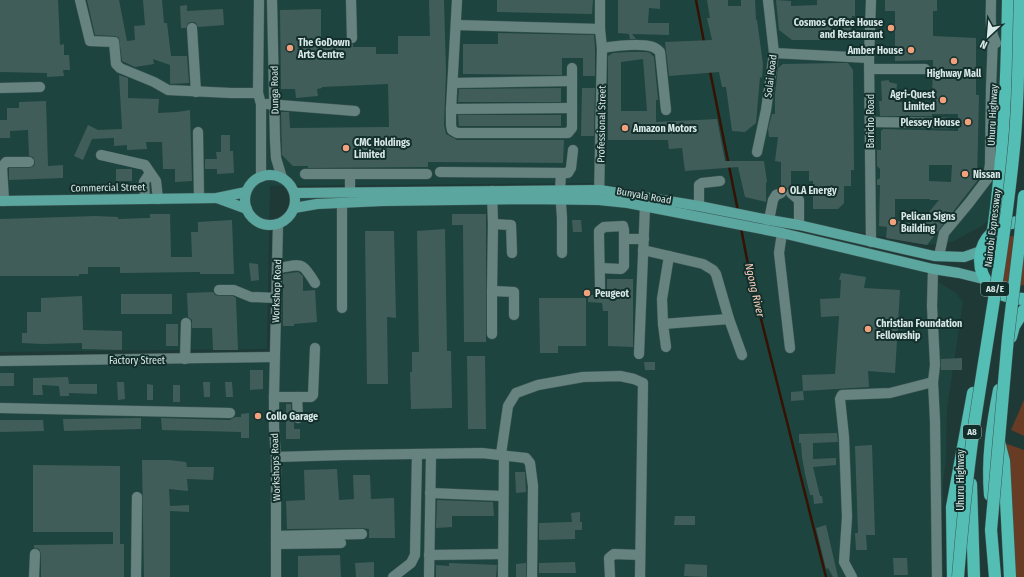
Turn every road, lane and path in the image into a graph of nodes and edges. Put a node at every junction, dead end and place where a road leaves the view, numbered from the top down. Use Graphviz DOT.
graph roads {
  1 [pos="80,0"];
  2 [pos="260,0"];
  3 [pos="272,0"];
  4 [pos="277,0"];
  5 [pos="351,0"];
  6 [pos="457,0"];
  7 [pos="600,0"];
  8 [pos="768,0"];
  9 [pos="871,0"];
  10 [pos="991,0"];
  11 [pos="1008,0"];
  12 [pos="1020,0"];
  13 [pos="456,25"];
  14 [pos="192,28"];
  15 [pos="600,29"];
  16 [pos="993,37"];
  17 [pos="352,38"];
  18 [pos="602,48"];
  19 [pos="774,53"];
  20 [pos="1008,57"];
  21 [pos="869,58"];
  22 [pos="572,68"];
  23 [pos="870,69"];
  24 [pos="925,69"];
  25 [pos="572,81"];
  26 [pos="452,84"];
  27 [pos="0,88"];
  28 [pos="40,88"];
  29 [pos="196,92"];
  30 [pos="258,93"];
  31 [pos="261,104"];
  32 [pos="274,105"];
  33 [pos="572,108"];
  34 [pos="451,109"];
  35 [pos="666,110"];
  36 [pos="355,111"];
  37 [pos="870,122"];
  38 [pos="948,123"];
  39 [pos="198,132"];
  40 [pos="573,150"];
  41 [pos="757,152"];
  42 [pos="100,156"];
  43 [pos="29,162"];
  44 [pos="440,172"];
  45 [pos="150,173"];
  46 [pos="305,174"];
  47 [pos="350,174"];
  48 [pos="427,174"];
  49 [pos="561,174"];
  50 [pos="262,177"];
  51 [pos="282,178"];
  52 [pos="720,181"];
  53 [pos="246,192"];
  54 [pos="295,193"];
  55 [pos="350,193"];
  56 [pos="560,194"];
  57 [pos="492,195"];
  58 [pos="600,195"];
  59 [pos="1024,196"];
  60 [pos="199,198"];
  61 [pos="217,198"];
  62 [pos="145,199"];
  63 [pos="158,199"];
  64 [pos="2,201"];
  65 [pos="342,203"];
  66 [pos="645,206"];
  67 [pos="699,206"];
  68 [pos="294,208"];
  69 [pos="247,209"];
  70 [pos="769,220"];
  71 [pos="1024,222"];
  72 [pos="278,224"];
  73 [pos="493,224"];
  74 [pos="799,225"];
  75 [pos="993,232"];
  76 [pos="782,233"];
  77 [pos="624,238"];
  78 [pos="644,239"];
  79 [pos="871,242"];
  80 [pos="643,250"];
  81 [pos="981,251"];
  82 [pos="562,253"];
  83 [pos="512,254"];
  84 [pos="668,256"];
  85 [pos="939,256"];
  86 [pos="277,268"];
  87 [pos="600,268"];
  88 [pos="933,269"];
  89 [pos="315,283"];
  90 [pos="987,283"];
  91 [pos="219,290"];
  92 [pos="492,291"];
  93 [pos="600,291"];
  94 [pos="276,298"];
  95 [pos="1024,299"];
  96 [pos="342,308"];
  97 [pos="1024,310"];
  98 [pos="514,315"];
  99 [pos="730,319"];
  100 [pos="186,323"];
  101 [pos="663,324"];
  102 [pos="492,334"];
  103 [pos="666,347"];
  104 [pos="315,348"];
  105 [pos="790,348"];
  106 [pos="639,354"];
  107 [pos="742,355"];
  108 [pos="274,357"];
  109 [pos="185,359"];
  110 [pos="0,361"];
  111 [pos="932,382"];
  112 [pos="973,393"];
  113 [pos="274,397"];
  114 [pos="297,397"];
  115 [pos="0,408"];
  116 [pos="230,413"];
  117 [pos="298,418"];
  118 [pos="993,419"];
  119 [pos="417,454"];
  120 [pos="431,454"];
  121 [pos="502,455"];
  122 [pos="276,457"];
  123 [pos="430,493"];
  124 [pos="503,496"];
  125 [pos="137,497"];
  126 [pos="362,534"];
  127 [pos="276,540"];
  128 [pos="341,543"];
  129 [pos="34,554"];
  130 [pos="503,554"];
  131 [pos="429,555"];
  132 [pos="640,555"];
  133 [pos="34,577"];
  134 [pos="136,577"];
  135 [pos="276,577"];
  136 [pos="393,577"];
  137 [pos="429,577"];
  138 [pos="502,577"];
  139 [pos="532,577"];
  140 [pos="610,577"];
  141 [pos="640,577"];
  142 [pos="852,577"];
  143 [pos="937,577"];
  144 [pos="953,577"];
  145 [pos="958,577"];
  146 [pos="974,577"];
  147 [pos="996,577"];
  148 [pos="1010,577"];
  1 -- 29 [label="street"];
  2 -- 3 [label="street"];
  2 -- 30 [label="street, Dunga Road"];
  3 -- 4 [label="street"];
  3 -- 32 [label="street, Dunga Road"];
  5 -- 17 [label="street"];
  6 -- 13 [label="street"];
  7 -- 15 [label="street, Professional Street"];
  8 -- 19 [label="street, Solai Road"];
  9 -- 21 [label="street, Baricho Road"];
  10 -- 16 [label="street"];
  11 -- 20 [label="highway, Uhuru Highway"];
  12 -- 145 [label="highway, Nairobi Expressway / A8/E, bridge"];
  13 -- 15 [label="street"];
  13 -- 26 [label="street"];
  14 -- 29 [label="street"];
  15 -- 18 [label="street, Professional Street"];
  16 -- 20 [label="street"];
  16 -- 85 [label="street"];
  18 -- 35 [label="street"];
  18 -- 58 [label="street, Professional Street"];
  19 -- 21 [label="street"];
  19 -- 41 [label="street, Solai Road"];
  20 -- 75 [label="highway, Uhuru Highway"];
  21 -- 23 [label="street, Baricho Road"];
  22 -- 25 [label="street"];
  23 -- 24 [label="street"];
  23 -- 37 [label="street, Baricho Road"];
  25 -- 26 [label="street"];
  25 -- 33 [label="street"];
  26 -- 34 [label="street"];
  27 -- 28 [label="street"];
  29 -- 30 [label="street"];
  30 -- 31 [label="street, Dunga Road"];
  31 -- 32 [label="street"];
  31 -- 50 [label="street, Dunga Road"];
  32 -- 36 [label="street"];
  32 -- 51 [label="street, Dunga Road"];
  33 -- 34 [label="street"];
  33 -- 34 [label="street"];
  37 -- 38 [label="street"];
  37 -- 79 [label="street, Baricho Road"];
  39 -- 60 [label="street"];
  40 -- 49 [label="street"];
  42 -- 45 [label="street"];
  43 -- 64 [label="street"];
  44 -- 49 [label="street"];
  45 -- 62 [label="street"];
  45 -- 63 [label="street"];
  46 -- 47 [label="street"];
  47 -- 48 [label="street"];
  47 -- 55 [label="street"];
  49 -- 56 [label="street"];
  50 -- 51 [label="main road"];
  50 -- 53 [label="main road"];
  51 -- 54 [label="main road"];
  52 -- 67 [label="street"];
  53 -- 61 [label="main road, Commercial Street"];
  53 -- 69 [label="main road"];
  54 -- 55 [label="main road, Bunyala Road"];
  54 -- 68 [label="main road"];
  55 -- 57 [label="main road, Bunyala Road"];
  56 -- 57 [label="main road, Bunyala Road"];
  56 -- 58 [label="main road, Bunyala Road"];
  56 -- 82 [label="street"];
  57 -- 65 [label="main road, Bunyala Road"];
  57 -- 73 [label="street"];
  58 -- 66 [label="main road, Bunyala Road"];
  58 -- 67 [label="main road, Bunyala Road"];
  59 -- 147 [label="highway, A8/E, bridge"];
  60 -- 61 [label="main road, Commercial Street"];
  60 -- 63 [label="main road, Commercial Street"];
  61 -- 69 [label="main road, Commercial Street"];
  62 -- 63 [label="main road, Commercial Street"];
  62 -- 64 [label="main road, Commercial Street"];
  65 -- 68 [label="main road, Bunyala Road"];
  65 -- 96 [label="street"];
  66 -- 76 [label="main road, Bunyala Road"];
  66 -- 78 [label="street"];
  67 -- 70 [label="main road, Bunyala Road"];
  68 -- 72 [label="main road"];
  69 -- 72 [label="main road"];
  70 -- 74 [label="main road, Bunyala Road"];
  70 -- 74 [label="street"];
  71 -- 75 [label="highway"];
  72 -- 86 [label="street, Workshop Road"];
  73 -- 83 [label="street"];
  73 -- 92 [label="street"];
  74 -- 79 [label="main road, Bunyala Road"];
  75 -- 81 [label="highway"];
  76 -- 88 [label="main road, Bunyala Road"];
  76 -- 105 [label="street"];
  77 -- 78 [label="street"];
  77 -- 87 [label="street"];
  77 -- 87 [label="street"];
  78 -- 80 [label="street"];
  79 -- 85 [label="main road, Bunyala Road"];
  80 -- 84 [label="street"];
  80 -- 106 [label="street"];
  81 -- 85 [label="main road, Bunyala Road"];
  81 -- 90 [label="highway, A8"];
  84 -- 99 [label="street"];
  84 -- 101 [label="street"];
  86 -- 89 [label="street"];
  86 -- 94 [label="street, Workshop Road"];
  87 -- 93 [label="street"];
  88 -- 90 [label="main road, Bunyala Road"];
  88 -- 111 [label="street"];
  90 -- 95 [label="highway"];
  90 -- 112 [label="highway, Uhuru Highway / A8"];
  91 -- 94 [label="street"];
  92 -- 98 [label="street"];
  92 -- 102 [label="street"];
  94 -- 108 [label="street, Workshop Road"];
  97 -- 118 [label="highway, A8"];
  99 -- 101 [label="street"];
  99 -- 107 [label="street"];
  100 -- 109 [label="street"];
  101 -- 103 [label="street"];
  104 -- 114 [label="street"];
  108 -- 109 [label="street, Factory Street"];
  108 -- 113 [label="street, Workshops Road"];
  109 -- 110 [label="street, Factory Street"];
  111 -- 142 [label="street"];
  111 -- 143 [label="street"];
  112 -- 144 [label="highway"];
  112 -- 146 [label="highway, Uhuru Highway / A8"];
  113 -- 114 [label="street"];
  113 -- 122 [label="street, Workshops Road"];
  114 -- 117 [label="street"];
  115 -- 116 [label="street"];
  118 -- 147 [label="highway, A8"];
  118 -- 148 [label="highway"];
  119 -- 120 [label="street"];
  119 -- 122 [label="street"];
  119 -- 136 [label="street"];
  120 -- 121 [label="street"];
  120 -- 123 [label="street"];
  121 -- 124 [label="street"];
  121 -- 132 [label="street"];
  121 -- 139 [label="street"];
  122 -- 127 [label="street, Workshops Road"];
  123 -- 124 [label="street"];
  123 -- 131 [label="street"];
  124 -- 130 [label="street"];
  125 -- 134 [label="street"];
  126 -- 127 [label="street"];
  127 -- 128 [label="street"];
  127 -- 135 [label="street, Workshops Road"];
  129 -- 133 [label="street"];
  130 -- 131 [label="street"];
  130 -- 138 [label="street"];
  131 -- 137 [label="street"];
  132 -- 140 [label="street"];
  132 -- 141 [label="street"];
}
